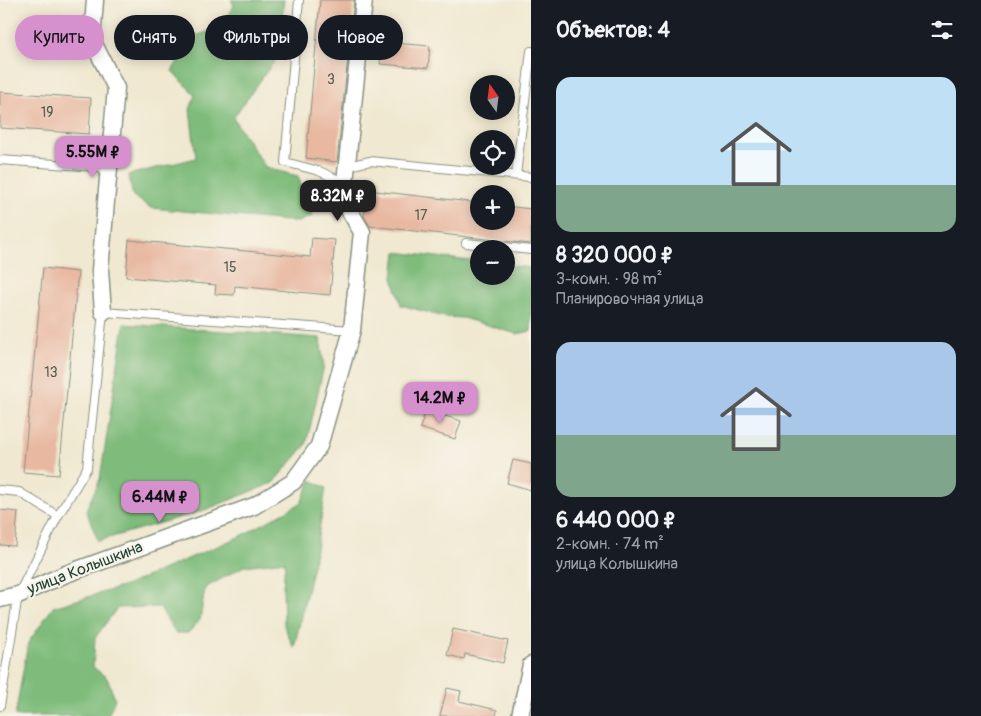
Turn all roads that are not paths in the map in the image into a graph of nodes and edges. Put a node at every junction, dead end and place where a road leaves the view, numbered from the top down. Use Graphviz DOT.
graph roads {
  1 [pos="95,0"];
  2 [pos="299,0"];
  3 [pos="364,0"];
  4 [pos="531,51"];
  5 [pos="0,160"];
  6 [pos="348,166"];
  7 [pos="110,168"];
  8 [pos="516,175"];
  9 [pos="531,177"];
  10 [pos="345,183"];
  11 [pos="466,243"];
  12 [pos="531,250"];
  13 [pos="103,312"];
  14 [pos="352,330"];
  15 [pos="0,490"];
  16 [pos="58,516"];
  17 [pos="18,595"];
  18 [pos="0,599"];
  19 [pos="531,665"];
  20 [pos="0,706"];
  21 [pos="520,716"];
  1 -- 7 [label="street"];
  2 -- 10 [label="lane"];
  3 -- 6 [label="street, улица Колышкина"];
  4 -- 8 [label="lane"];
  5 -- 7 [label="lane"];
  6 -- 8 [label="lane"];
  6 -- 10 [label="street, улица Колышкина"];
  7 -- 13 [label="street"];
  8 -- 9 [label="lane"];
  10 -- 14 [label="street, улица Колышкина"];
  11 -- 12 [label="lane"];
  13 -- 14 [label="lane"];
  13 -- 16 [label="lane"];
  14 -- 17 [label="street, улица Колышкина"];
  15 -- 16 [label="lane"];
  16 -- 17 [label="lane"];
  17 -- 18 [label="street, улица Колышкина"];
  17 -- 20 [label="lane"];
  19 -- 21 [label="street"];
}
